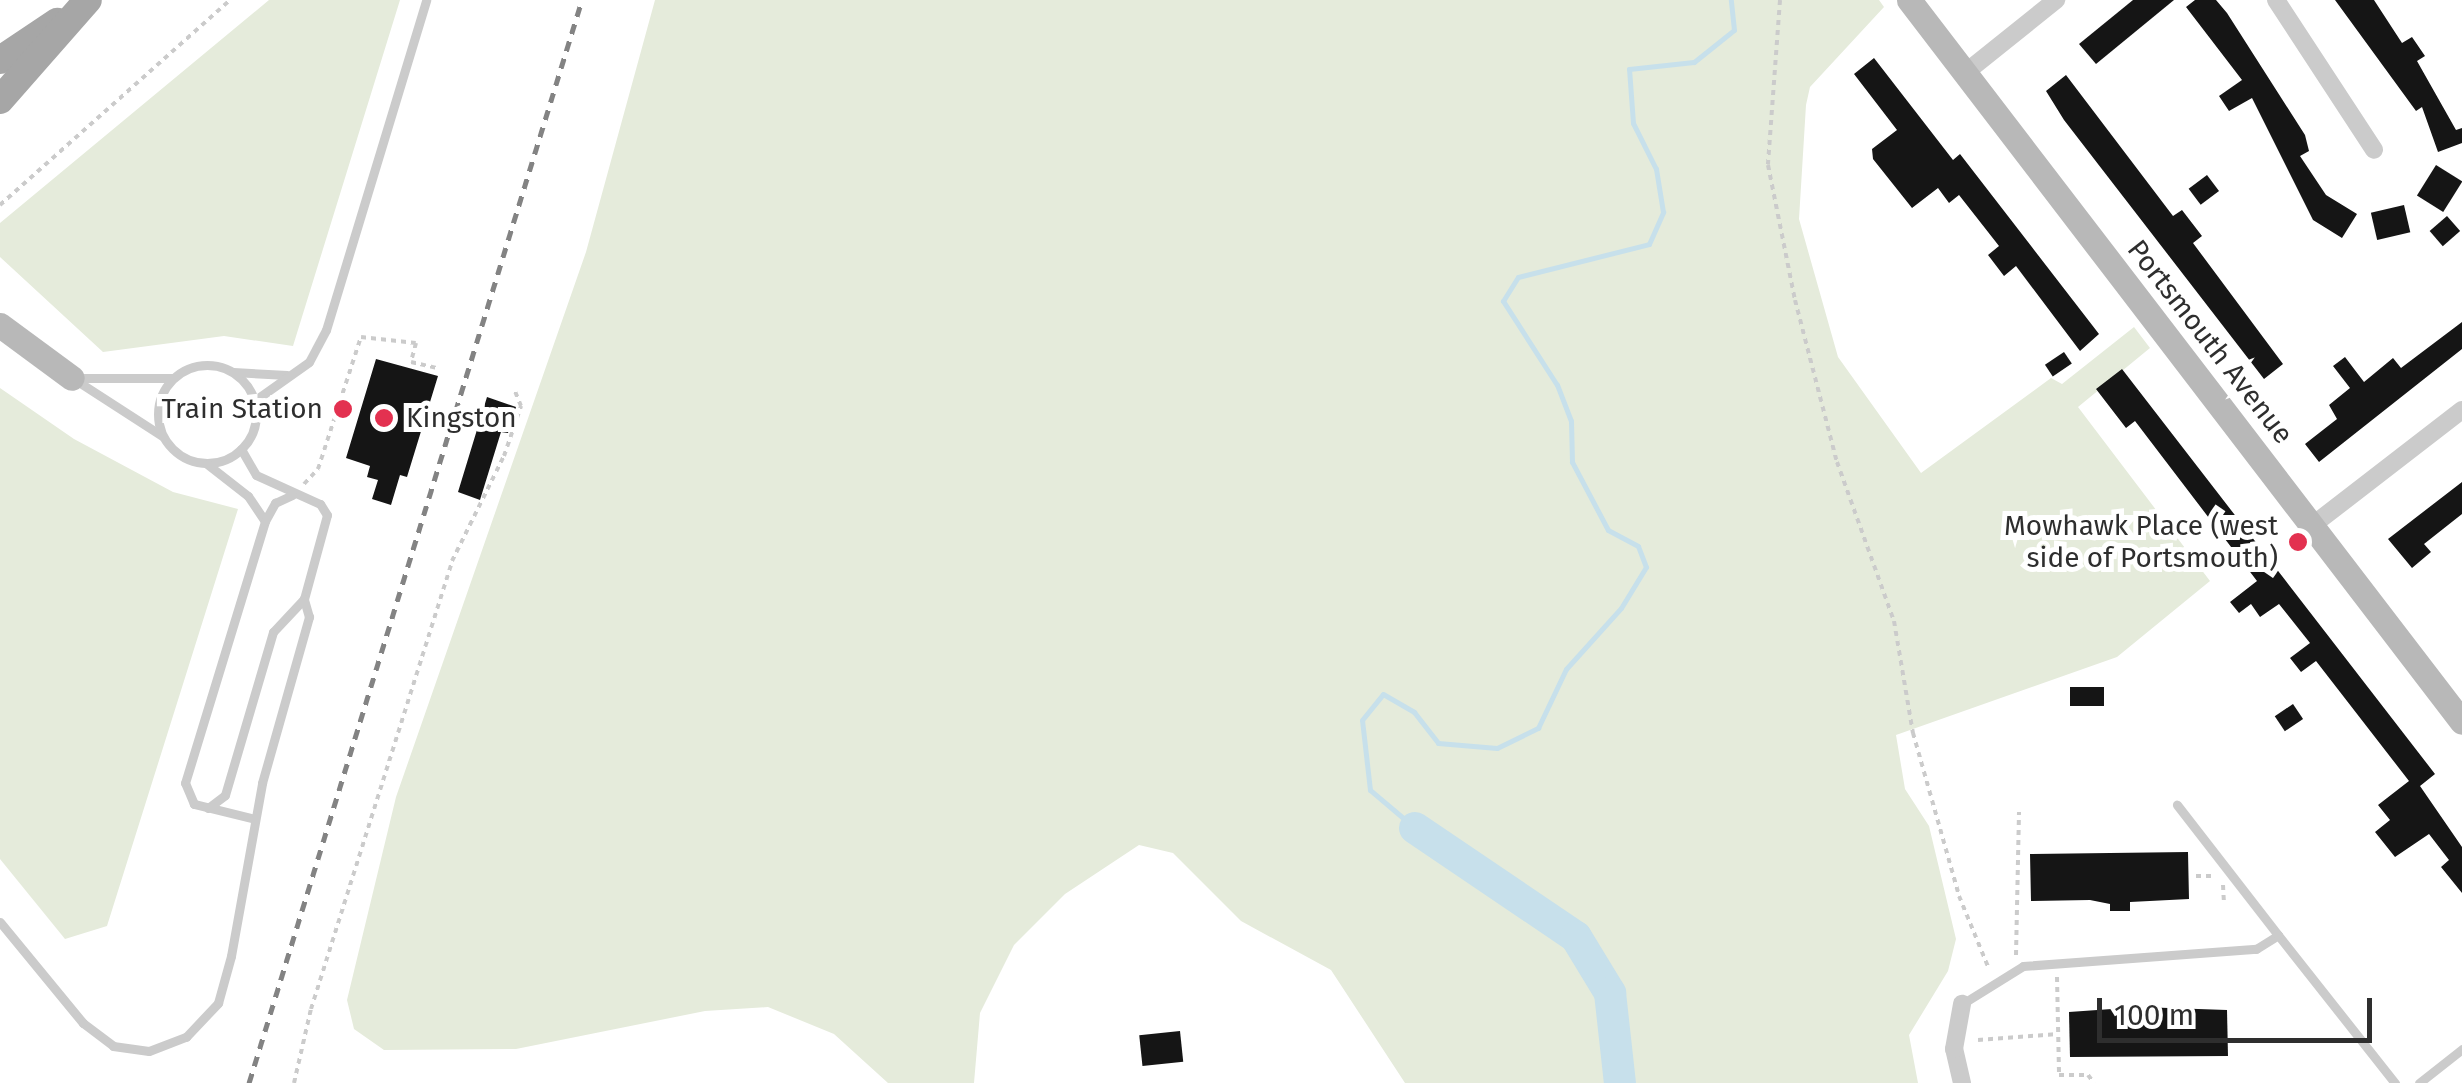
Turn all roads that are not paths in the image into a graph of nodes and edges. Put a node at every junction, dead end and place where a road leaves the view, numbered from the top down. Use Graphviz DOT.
graph roads {
  1 [pos="426,0"];
  2 [pos="1909,0"];
  3 [pos="2056,0"];
  4 [pos="2276,0"];
  5 [pos="86,2"];
  6 [pos="0,60"];
  7 [pos="1964,73"];
  8 [pos="0,100"];
  9 [pos="2374,150"];
  10 [pos="0,326"];
  11 [pos="233,372"];
  12 [pos="289,376"];
  13 [pos="72,378"];
  14 [pos="174,378"];
  15 [pos="254,401"];
  16 [pos="2462,410"];
  17 [pos="164,438"];
  18 [pos="241,449"];
  19 [pos="205,463"];
  20 [pos="294,494"];
  21 [pos="266,521"];
  22 [pos="2313,525"];
  23 [pos="304,599"];
  24 [pos="2462,722"];
  25 [pos="2177,804"];
  26 [pos="208,808"];
  27 [pos="255,819"];
  28 [pos="0,922"];
  29 [pos="2278,935"];
  30 [pos="1962,1004"];
  31 [pos="2462,1049"];
  32 [pos="1962,1083"];
  33 [pos="2395,1083"];
  34 [pos="2419,1083"];
  1 -- 12 [label="lane"];
  2 -- 7 [label="main road, Portsmouth Avenue"];
  3 -- 7 [label="street"];
  4 -- 9 [label="street"];
  5 -- 6 [label="main road"];
  5 -- 8 [label="main road"];
  7 -- 22 [label="main road, Portsmouth Avenue"];
  10 -- 13 [label="main road"];
  11 -- 12 [label="lane"];
  11 -- 14 [label="lane"];
  11 -- 15 [label="lane"];
  12 -- 15 [label="lane"];
  13 -- 14 [label="lane"];
  13 -- 17 [label="lane"];
  14 -- 17 [label="lane"];
  15 -- 18 [label="lane"];
  16 -- 22 [label="street"];
  17 -- 19 [label="lane"];
  18 -- 19 [label="lane"];
  18 -- 20 [label="lane"];
  19 -- 21 [label="lane"];
  20 -- 21 [label="lane"];
  20 -- 23 [label="lane"];
  21 -- 26 [label="lane"];
  22 -- 24 [label="main road, Portsmouth Avenue"];
  23 -- 26 [label="lane"];
  23 -- 27 [label="lane"];
  25 -- 29 [label="lane"];
  26 -- 27 [label="lane"];
  27 -- 28 [label="lane"];
  29 -- 30 [label="lane"];
  29 -- 33 [label="lane"];
  30 -- 32 [label="street"];
  31 -- 34 [label="lane"];
}
